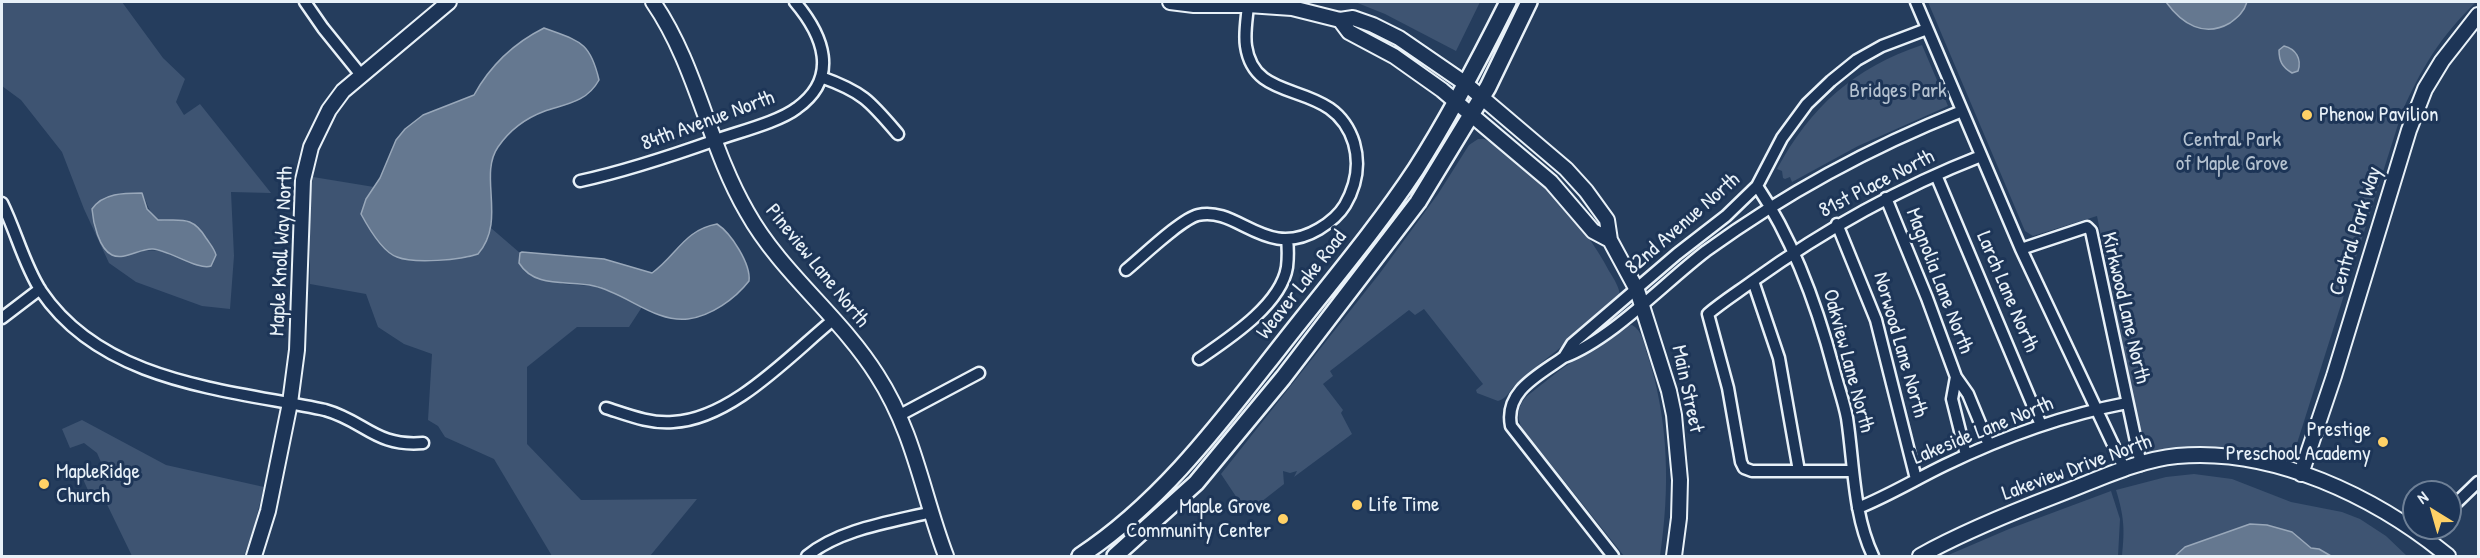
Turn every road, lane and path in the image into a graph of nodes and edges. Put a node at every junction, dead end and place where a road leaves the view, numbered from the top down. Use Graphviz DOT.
graph roads {
  1 [pos="305,2"];
  2 [pos="449,2"];
  3 [pos="653,2"];
  4 [pos="795,2"];
  5 [pos="1170,2"];
  6 [pos="1508,2"];
  7 [pos="1529,2"];
  8 [pos="1916,2"];
  9 [pos="1248,5"];
  10 [pos="2478,15"];
  11 [pos="1340,20"];
  12 [pos="1927,29"];
  13 [pos="361,75"];
  14 [pos="821,77"];
  15 [pos="1466,84"];
  16 [pos="1482,98"];
  17 [pos="1455,102"];
  18 [pos="1962,111"];
  19 [pos="1472,116"];
  20 [pos="898,134"];
  21 [pos="715,141"];
  22 [pos="1981,156"];
  23 [pos="1936,175"];
  24 [pos="580,181"];
  25 [pos="1757,186"];
  26 [pos="1886,198"];
  27 [pos="2,203"];
  28 [pos="1771,207"];
  29 [pos="1837,225"];
  30 [pos="1287,239"];
  31 [pos="1610,240"];
  32 [pos="2021,249"];
  33 [pos="1794,252"];
  34 [pos="1126,270"];
  35 [pos="1753,281"];
  36 [pos="40,289"];
  37 [pos="1637,290"];
  38 [pos="1642,303"];
  39 [pos="2,318"];
  40 [pos="832,320"];
  41 [pos="1564,357"];
  42 [pos="1199,359"];
  43 [pos="979,374"];
  44 [pos="1956,377"];
  45 [pos="290,403"];
  46 [pos="2127,403"];
  47 [pos="606,408"];
  48 [pos="2096,409"];
  49 [pos="900,415"];
  50 [pos="2041,425"];
  51 [pos="423,442"];
  52 [pos="1989,446"];
  53 [pos="1966,455"];
  54 [pos="2141,465"];
  55 [pos="2125,470"];
  56 [pos="1799,471"];
  57 [pos="1853,471"];
  58 [pos="2301,474"];
  59 [pos="1916,479"];
  60 [pos="2478,482"];
  61 [pos="2462,497"];
  62 [pos="1858,508"];
  63 [pos="932,512"];
  64 [pos="2402,521"];
  65 [pos="2435,540"];
  66 [pos="254,556"];
  67 [pos="807,556"];
  68 [pos="946,556"];
  69 [pos="1080,556"];
  70 [pos="1115,556"];
  71 [pos="1613,556"];
  72 [pos="1674,556"];
  73 [pos="1874,556"];
  74 [pos="1920,556"];
  75 [pos="2448,556"];
  1 -- 13 [label="street"];
  2 -- 13 [label="street, Maple Knoll Way North"];
  3 -- 21 [label="street, Pineview Lane North"];
  4 -- 14 [label="street"];
  5 -- 9 [label="street"];
  6 -- 15 [label="main road, Weaver Lake Road"];
  7 -- 16 [label="main road, Weaver Lake Road"];
  8 -- 12 [label="street"];
  9 -- 11 [label="street"];
  9 -- 30 [label="street"];
  10 -- 58 [label="street, Central Park Way"];
  11 -- 15 [label="street"];
  11 -- 17 [label="street"];
  12 -- 18 [label="street"];
  12 -- 25 [label="street, 82nd Avenue North"];
  13 -- 45 [label="street, Maple Knoll Way North"];
  14 -- 20 [label="street"];
  14 -- 21 [label="street, 84th Avenue North"];
  15 -- 16 [label="street"];
  15 -- 17 [label="main road, Weaver Lake Road"];
  16 -- 19 [label="main road, Weaver Lake Road"];
  16 -- 31 [label="street, Main Street"];
  17 -- 19 [label="street"];
  17 -- 69 [label="main road, Weaver Lake Road"];
  18 -- 22 [label="street"];
  18 -- 28 [label="street, 82nd Avenue North"];
  19 -- 31 [label="street, Main Street"];
  19 -- 70 [label="main road, Weaver Lake Road"];
  21 -- 24 [label="street, 84th Avenue North"];
  21 -- 40 [label="street, Pineview Lane North"];
  22 -- 23 [label="street, 81st Place North"];
  22 -- 32 [label="street"];
  23 -- 26 [label="street, 81st Place North"];
  23 -- 50 [label="street, Larch Lane North"];
  25 -- 28 [label="street, Oakview Lane North"];
  25 -- 37 [label="street, 82nd Avenue North"];
  26 -- 29 [label="street, 81st Place North"];
  26 -- 44 [label="street, Magnolia Lane North"];
  27 -- 36 [label="street"];
  28 -- 33 [label="street, Oakview Lane North"];
  28 -- 38 [label="street, 82nd Avenue North"];
  29 -- 33 [label="street, 81st Place North"];
  29 -- 59 [label="street, Norwood Lane North"];
  30 -- 34 [label="street"];
  30 -- 42 [label="street"];
  31 -- 37 [label="street, Main Street"];
  32 -- 46 [label="street, Kirkwood Lane North"];
  32 -- 48 [label="street"];
  33 -- 35 [label="street, 81st Place North"];
  33 -- 57 [label="street, Oakview Lane North"];
  35 -- 56 [label="street"];
  35 -- 56 [label="street, 81st Place North"];
  36 -- 39 [label="street"];
  36 -- 45 [label="street"];
  37 -- 38 [label="street, Main Street"];
  37 -- 41 [label="street, 82nd Avenue North"];
  38 -- 41 [label="street, 82nd Avenue North"];
  38 -- 72 [label="street, Main Street"];
  40 -- 47 [label="street"];
  40 -- 49 [label="street, Pineview Lane North"];
  41 -- 71 [label="street, 82nd Avenue North"];
  43 -- 49 [label="street"];
  44 -- 52 [label="street, Magnolia Lane North"];
  44 -- 53 [label="street, Magnolia Lane North"];
  45 -- 51 [label="street"];
  45 -- 66 [label="street, Maple Knoll Way North"];
  46 -- 48 [label="street, Lakeside Lane North"];
  46 -- 54 [label="street, Kirkwood Lane North"];
  48 -- 50 [label="street, Lakeside Lane North"];
  48 -- 55 [label="street"];
  49 -- 63 [label="street, Pineview Lane North"];
  50 -- 52 [label="street, Lakeside Lane North"];
  52 -- 53 [label="street, Lakeside Lane North"];
  53 -- 59 [label="street, Lakeside Lane North"];
  54 -- 55 [label="street, Lakeview Drive North"];
  54 -- 58 [label="street, Lakeview Drive North"];
  55 -- 74 [label="street, Lakeview Drive North"];
  56 -- 57 [label="street"];
  57 -- 62 [label="street, Oakview Lane North"];
  58 -- 64 [label="street, Lakeview Drive North"];
  59 -- 62 [label="street, Lakeside Lane North"];
  60 -- 61 [label="street"];
  62 -- 73 [label="street, Oakview Lane North"];
  63 -- 67 [label="street"];
  63 -- 68 [label="street, Pineview Lane North"];
  65 -- 75 [label="street, Lakeview Drive North"];
}
